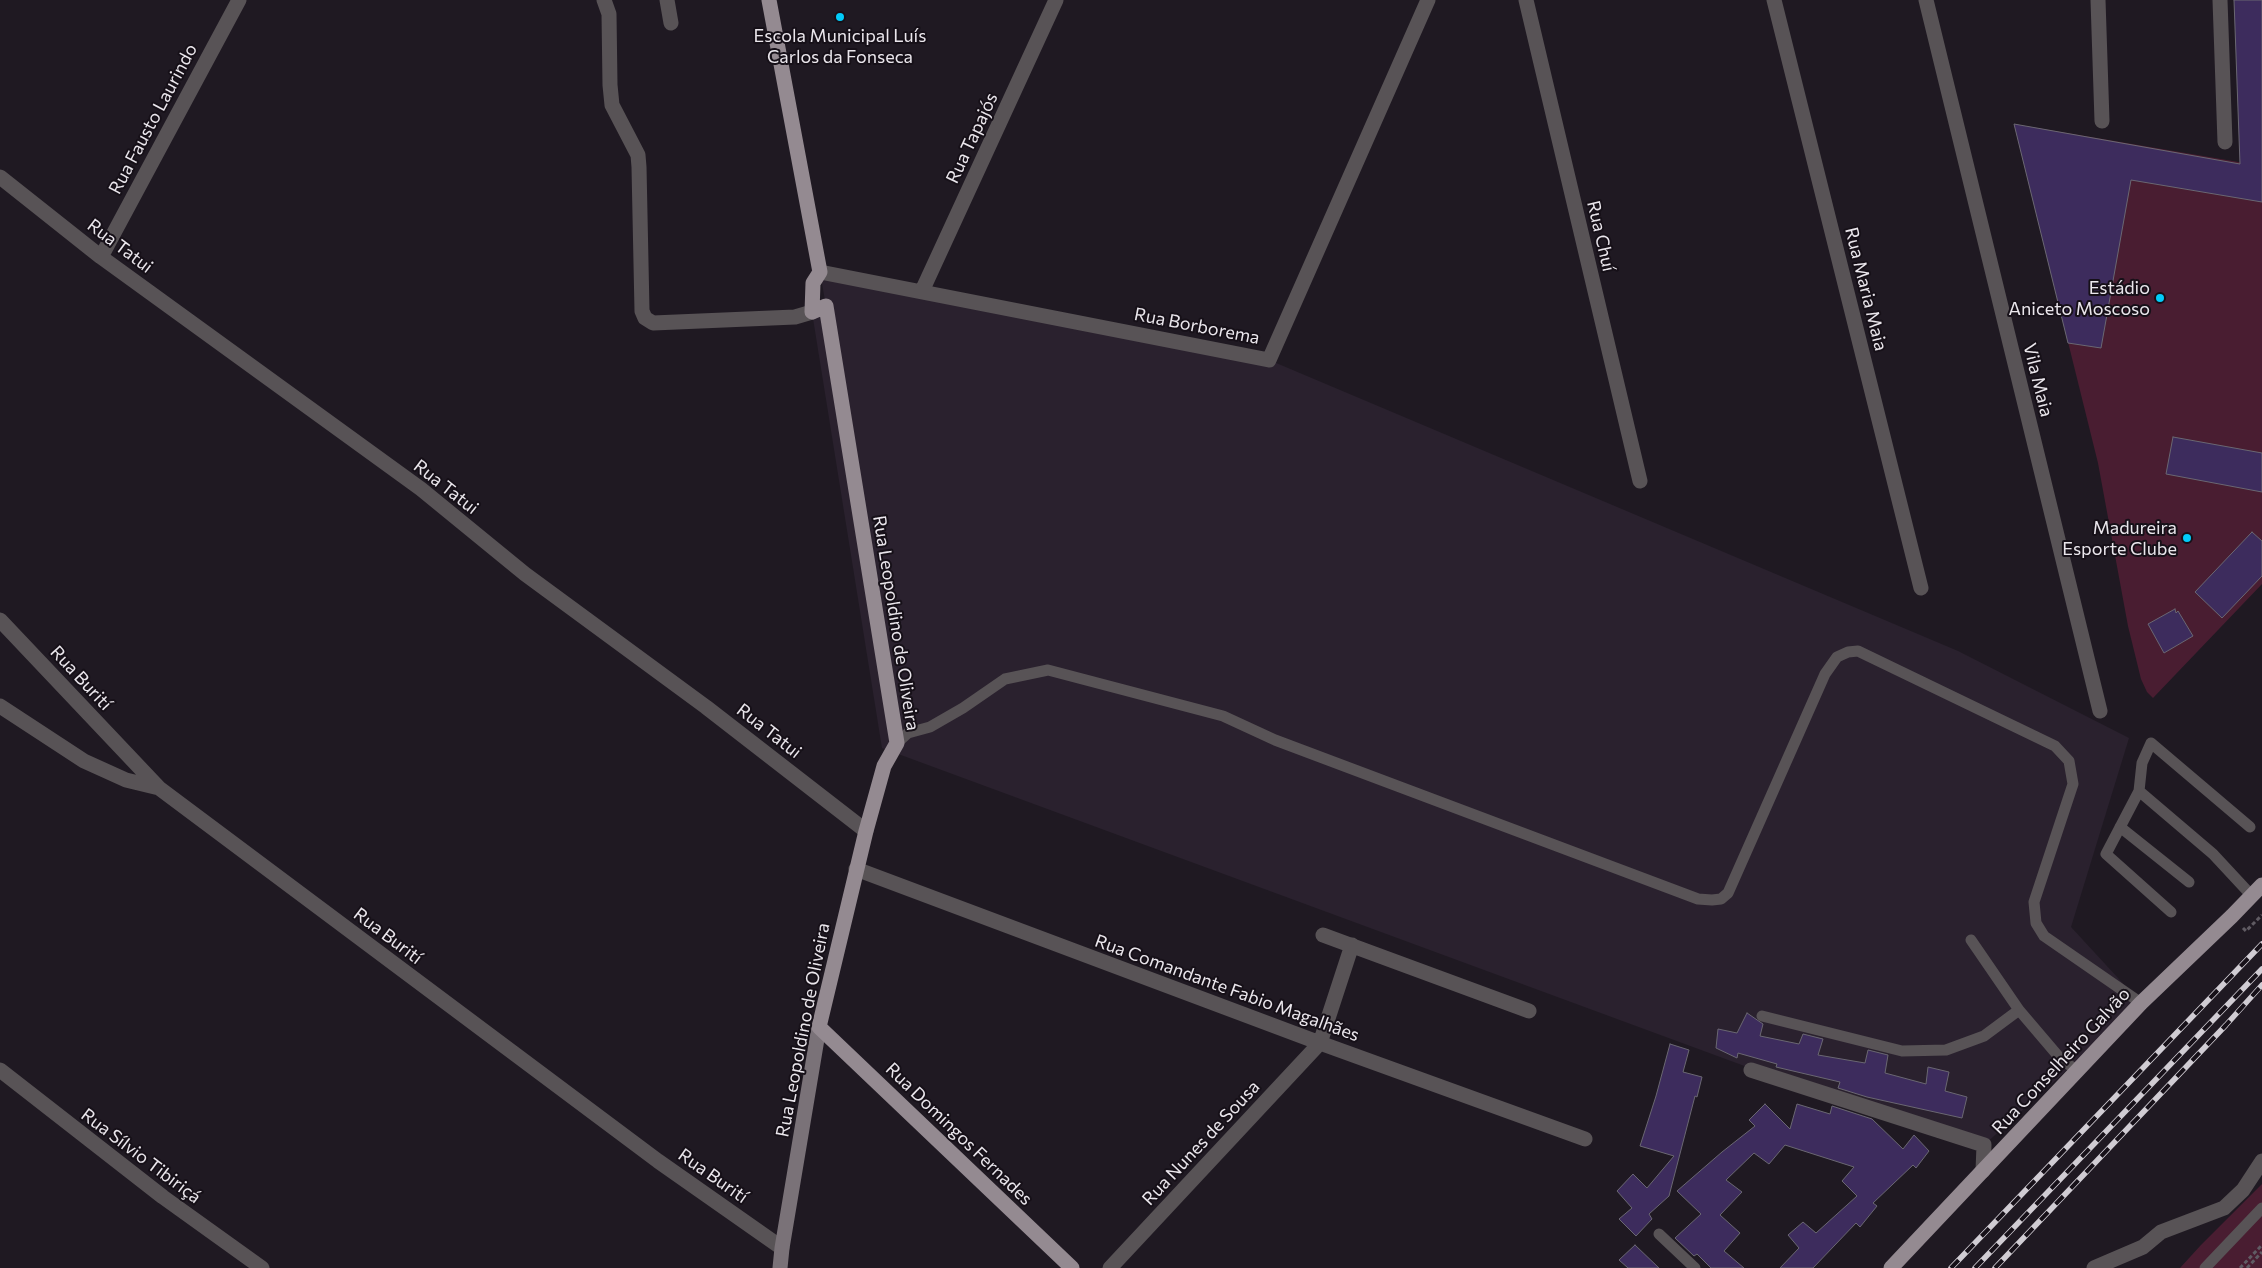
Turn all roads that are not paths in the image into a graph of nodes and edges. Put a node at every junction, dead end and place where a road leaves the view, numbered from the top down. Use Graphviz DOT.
graph roads {
  1 [pos="239,0"];
  2 [pos="604,0"];
  3 [pos="667,0"];
  4 [pos="769,0"];
  5 [pos="1056,0"];
  6 [pos="1428,0"];
  7 [pos="1526,0"];
  8 [pos="1774,0"];
  9 [pos="1926,0"];
  10 [pos="2098,0"];
  11 [pos="2220,0"];
  12 [pos="671,23"];
  13 [pos="2102,121"];
  14 [pos="2225,142"];
  15 [pos="0,177"];
  16 [pos="101,257"];
  17 [pos="820,272"];
  18 [pos="922,291"];
  19 [pos="812,312"];
  20 [pos="1640,481"];
  21 [pos="1921,588"];
  22 [pos="0,620"];
  23 [pos="0,706"];
  24 [pos="2100,711"];
  25 [pos="897,743"];
  26 [pos="159,788"];
  27 [pos="2139,791"];
  28 [pos="2120,827"];
  29 [pos="2250,827"];
  30 [pos="866,830"];
  31 [pos="856,869"];
  32 [pos="2189,882"];
  33 [pos="2257,890"];
  34 [pos="2171,912"];
  35 [pos="1323,935"];
  36 [pos="1970,940"];
  37 [pos="1352,945"];
  38 [pos="2141,1003"];
  39 [pos="2019,1010"];
  40 [pos="1529,1011"];
  41 [pos="1762,1016"];
  42 [pos="819,1027"];
  43 [pos="1320,1043"];
  44 [pos="0,1070"];
  45 [pos="1751,1070"];
  46 [pos="2077,1071"];
  47 [pos="1585,1139"];
  48 [pos="2262,1161"];
  49 [pos="1983,1172"];
  50 [pos="2262,1208"];
  51 [pos="1660,1234"];
  52 [pos="782,1248"];
  53 [pos="262,1268"];
  54 [pos="780,1268"];
  55 [pos="1072,1268"];
  56 [pos="1110,1268"];
  57 [pos="1695,1268"];
  58 [pos="1891,1268"];
  59 [pos="2094,1268"];
  60 [pos="2205,1268"];
  1 -- 16 [label="street, Rua Fausto Laurindo"];
  2 -- 19 [label="street"];
  3 -- 12 [label="street"];
  4 -- 17 [label="main road"];
  5 -- 18 [label="street, Rua Tapajós"];
  6 -- 18 [label="street, Rua Borborema"];
  7 -- 20 [label="street, Rua Chuí"];
  8 -- 21 [label="street, Rua Maria Maia"];
  9 -- 24 [label="street, Vila Maia"];
  10 -- 13 [label="street"];
  11 -- 14 [label="street"];
  15 -- 16 [label="street, Rua Tatui"];
  16 -- 30 [label="street, Rua Tatui"];
  17 -- 18 [label="street, Rua Borborema"];
  17 -- 19 [label="main road"];
  19 -- 25 [label="main road, Rua Leopoldino de Oliveira"];
  22 -- 26 [label="street, Rua Burití"];
  23 -- 26 [label="street"];
  25 -- 30 [label="main road, Rua Leopoldino de Oliveira"];
  25 -- 38 [label="lane"];
  26 -- 52 [label="street, Rua Burití"];
  27 -- 28 [label="lane"];
  27 -- 29 [label="lane"];
  27 -- 33 [label="lane"];
  28 -- 32 [label="lane"];
  28 -- 34 [label="lane"];
  30 -- 31 [label="main road, Rua Leopoldino de Oliveira"];
  31 -- 42 [label="main road, Rua Leopoldino de Oliveira"];
  31 -- 43 [label="street, Rua Comandante Fabio Magalhães"];
  33 -- 38 [label="main road, Rua Conselheiro Galvão"];
  35 -- 37 [label="street"];
  36 -- 39 [label="lane"];
  37 -- 40 [label="street"];
  37 -- 43 [label="street"];
  38 -- 46 [label="main road, Rua Conselheiro Galvão"];
  39 -- 41 [label="lane"];
  39 -- 46 [label="lane"];
  42 -- 52 [label="street, Rua Leopoldino de Oliveira"];
  42 -- 55 [label="main road, Rua Domingos Fernades"];
  43 -- 47 [label="street, Rua Comandante Fabio Magalhães"];
  43 -- 56 [label="street, Rua Nunes de Sousa"];
  44 -- 53 [label="street, Rua Sílvio Tibiriçá"];
  45 -- 49 [label="street"];
  46 -- 49 [label="main road, Rua Conselheiro Galvão"];
  48 -- 59 [label="street"];
  49 -- 58 [label="main road, Rua Conselheiro Galvão"];
  50 -- 60 [label="lane"];
  51 -- 57 [label="lane"];
  52 -- 54 [label="street, Rua Leopoldino de Oliveira"];
}
